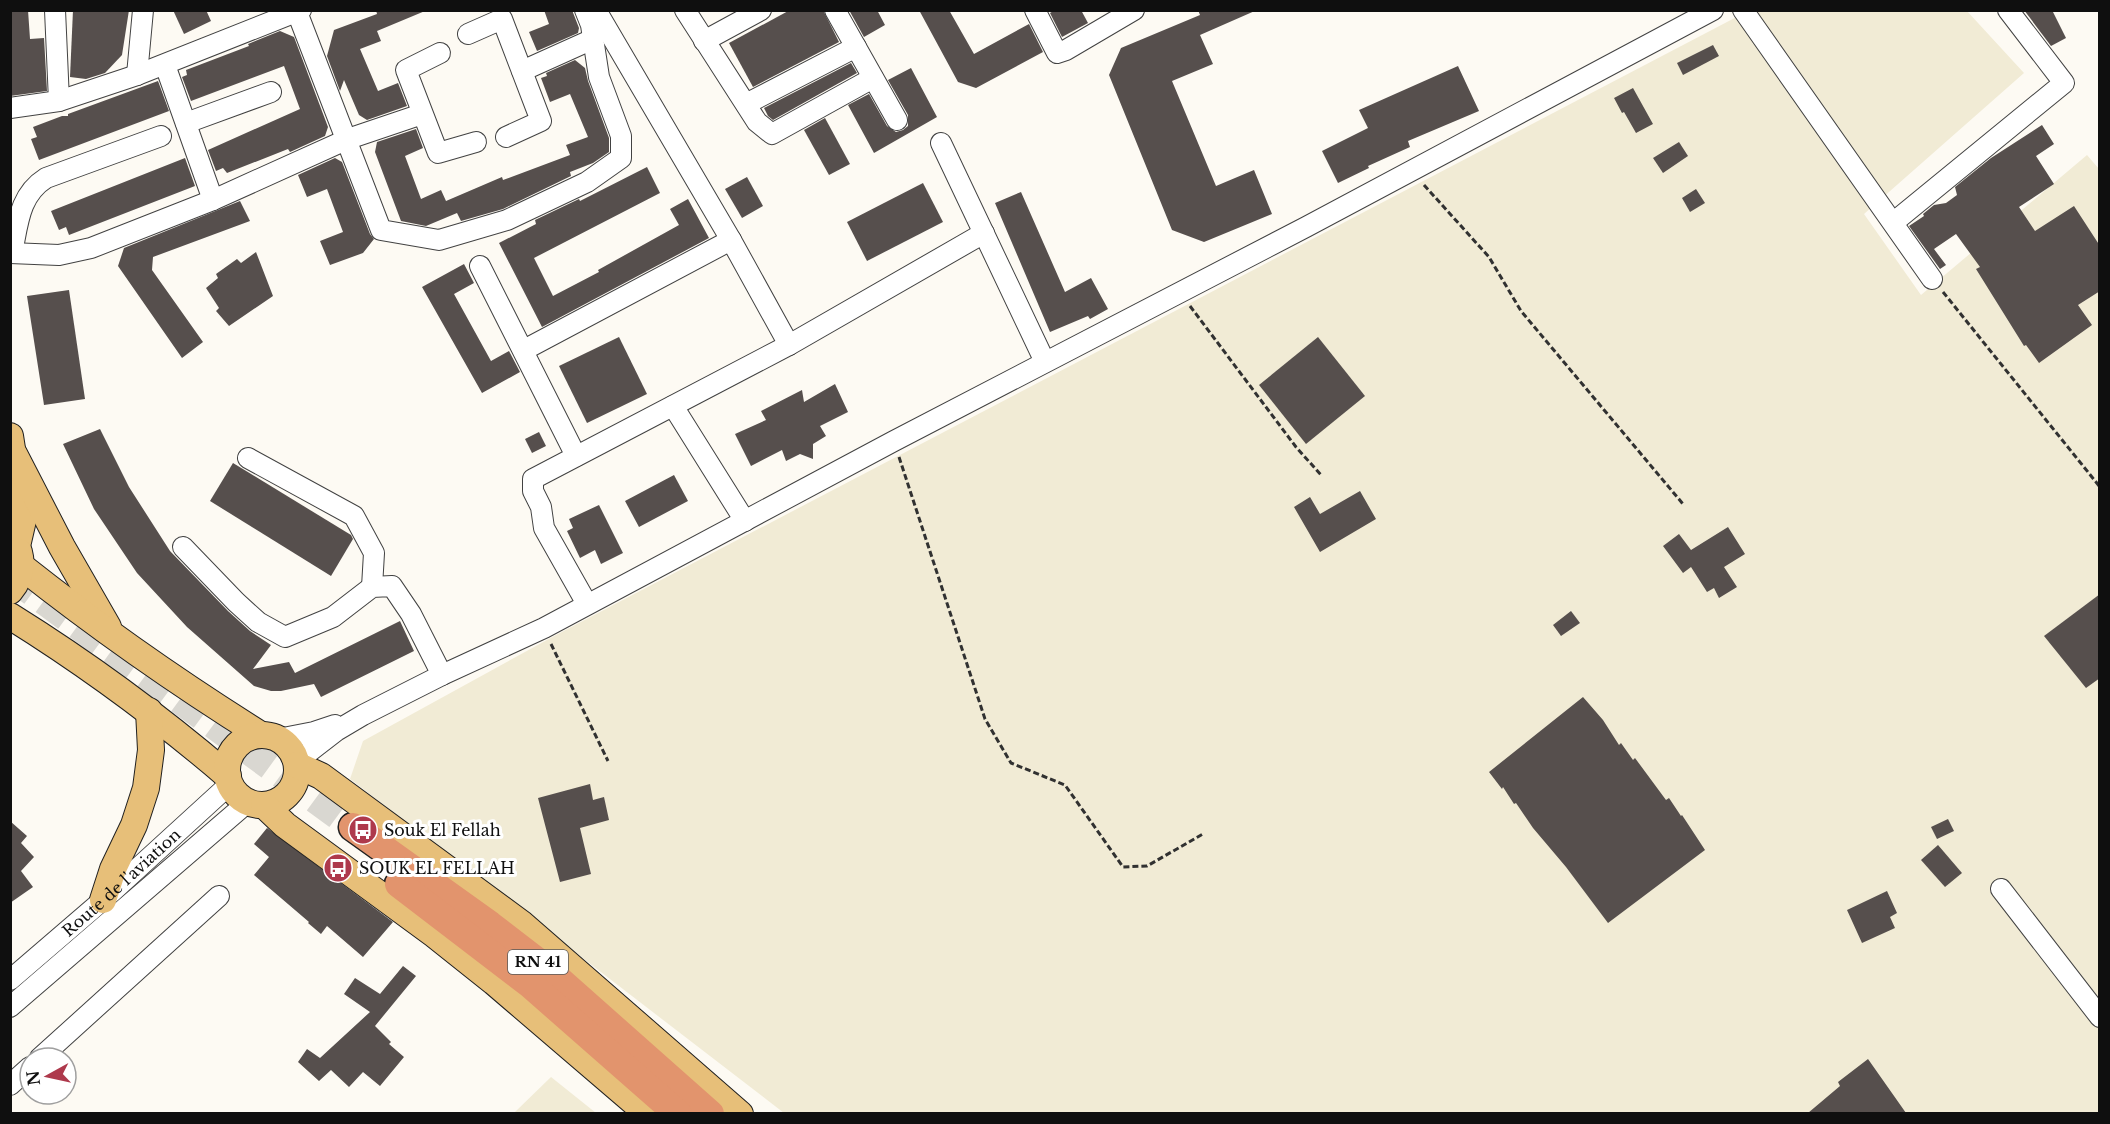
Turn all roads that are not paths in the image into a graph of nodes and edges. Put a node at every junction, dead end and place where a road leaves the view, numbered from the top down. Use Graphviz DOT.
graph roads {
  1 [pos="55,10"];
  2 [pos="143,10"];
  3 [pos="585,10"];
  4 [pos="596,10"];
  5 [pos="686,10"];
  6 [pos="761,10"];
  7 [pos="835,10"];
  8 [pos="1035,10"];
  9 [pos="1134,10"];
  10 [pos="1713,10"];
  11 [pos="1743,10"];
  12 [pos="2007,10"];
  13 [pos="299,11"];
  14 [pos="468,34"];
  15 [pos="593,39"];
  16 [pos="704,41"];
  17 [pos="856,47"];
  18 [pos="440,53"];
  19 [pos="165,64"];
  20 [pos="522,71"];
  21 [pos="137,75"];
  22 [pos="873,78"];
  23 [pos="271,92"];
  24 [pos="59,100"];
  25 [pos="746,104"];
  26 [pos="10,108"];
  27 [pos="422,114"];
  28 [pos="897,120"];
  29 [pos="186,123"];
  30 [pos="161,135"];
  31 [pos="506,137"];
  32 [pos="348,139"];
  33 [pos="476,142"];
  34 [pos="941,144"];
  35 [pos="213,200"];
  36 [pos="1894,222"];
  37 [pos="984,233"];
  38 [pos="731,240"];
  39 [pos="11,253"];
  40 [pos="480,266"];
  41 [pos="1932,279"];
  42 [pos="789,345"];
  43 [pos="524,350"];
  44 [pos="1045,362"];
  45 [pos="673,406"];
  46 [pos="12,445"];
  47 [pos="576,456"];
  48 [pos="248,458"];
  49 [pos="745,521"];
  50 [pos="183,547"];
  51 [pos="16,550"];
  52 [pos="372,587"];
  53 [pos="10,591"];
  54 [pos="587,604"];
  55 [pos="10,616"];
  56 [pos="114,638"];
  57 [pos="442,675"];
  58 [pos="149,711"];
  59 [pos="363,716"];
  60 [pos="269,737"];
  61 [pos="297,764"];
  62 [pos="229,780"];
  63 [pos="256,804"];
  64 [pos="2001,889"];
  65 [pos="219,896"];
  66 [pos="103,900"];
  67 [pos="10,980"];
  68 [pos="10,1007"];
  69 [pos="2100,1017"];
  70 [pos="53,1046"];
  71 [pos="648,1113"];
  72 [pos="678,1113"];
  73 [pos="710,1113"];
  74 [pos="740,1113"];
  1 -- 24 [label="street"];
  2 -- 21 [label="street"];
  3 -- 15 [label="street"];
  4 -- 38 [label="street"];
  5 -- 16 [label="street"];
  6 -- 16 [label="street"];
  7 -- 17 [label="street"];
  8 -- 9 [label="street"];
  10 -- 44 [label="street"];
  11 -- 36 [label="street"];
  12 -- 36 [label="street"];
  13 -- 19 [label="street"];
  13 -- 32 [label="street"];
  14 -- 20 [label="street"];
  15 -- 20 [label="street"];
  15 -- 32 [label="street"];
  16 -- 25 [label="street"];
  17 -- 22 [label="street"];
  17 -- 25 [label="street"];
  18 -- 27 [label="street"];
  19 -- 21 [label="street"];
  19 -- 29 [label="street"];
  20 -- 31 [label="street"];
  21 -- 24 [label="street"];
  22 -- 25 [label="street"];
  22 -- 28 [label="street"];
  23 -- 29 [label="street"];
  24 -- 26 [label="street"];
  27 -- 32 [label="street"];
  27 -- 33 [label="street"];
  29 -- 35 [label="street"];
  30 -- 39 [label="street"];
  32 -- 35 [label="street"];
  34 -- 37 [label="street"];
  35 -- 39 [label="street"];
  36 -- 41 [label="street"];
  37 -- 42 [label="street"];
  37 -- 44 [label="street"];
  38 -- 42 [label="street"];
  38 -- 43 [label="street"];
  40 -- 43 [label="street"];
  42 -- 45 [label="street"];
  43 -- 47 [label="street"];
  44 -- 49 [label="street"];
  45 -- 47 [label="street"];
  45 -- 49 [label="street"];
  46 -- 51 [label="main road"];
  46 -- 56 [label="main road"];
  47 -- 54 [label="street"];
  48 -- 52 [label="street"];
  49 -- 54 [label="street"];
  50 -- 52 [label="street"];
  51 -- 53 [label="main road"];
  51 -- 56 [label="main road"];
  52 -- 57 [label="street"];
  54 -- 57 [label="street"];
  55 -- 58 [label="main road"];
  56 -- 60 [label="main road"];
  57 -- 59 [label="street"];
  58 -- 62 [label="main road"];
  58 -- 66 [label="main road"];
  59 -- 60 [label="street"];
  59 -- 61 [label="street"];
  60 -- 61 [label="main road"];
  60 -- 62 [label="main road"];
  61 -- 63 [label="main road"];
  61 -- 74 [label="main road"];
  62 -- 63 [label="main road"];
  62 -- 66 [label="street, Route de l'aviation"];
  63 -- 68 [label="street"];
  63 -- 71 [label="main road"];
  64 -- 69 [label="street"];
  65 -- 70 [label="street"];
  66 -- 67 [label="street, Route de l'aviation"];
  72 -- 73 [label="highway, RN 41"];
}
